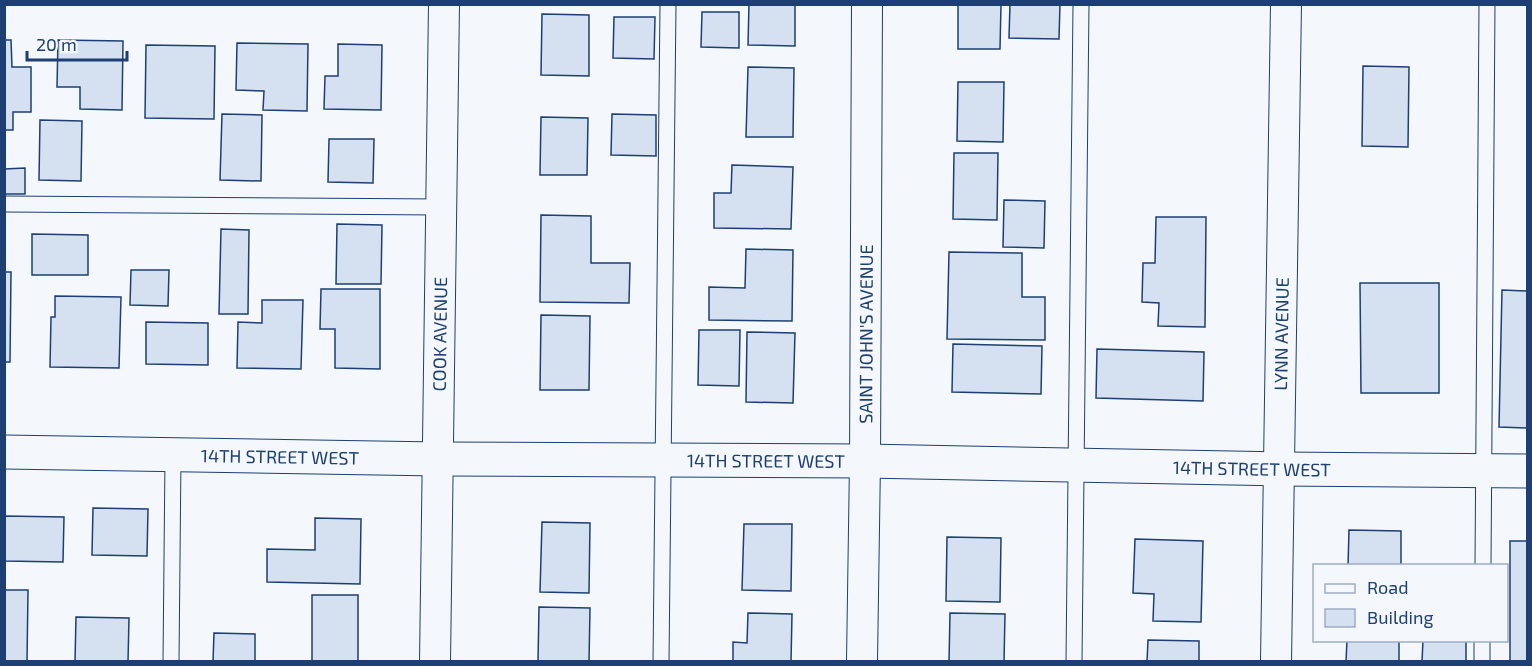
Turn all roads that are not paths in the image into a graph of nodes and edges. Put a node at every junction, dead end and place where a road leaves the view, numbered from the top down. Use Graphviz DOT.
graph roads {
  1 [pos="444,4"];
  2 [pos="668,4"];
  3 [pos="867,4"];
  4 [pos="1081,4"];
  5 [pos="1286,4"];
  6 [pos="1487,4"];
  7 [pos="4,204"];
  8 [pos="442,207"];
  9 [pos="4,452"];
  10 [pos="173,456"];
  11 [pos="438,459"];
  12 [pos="663,460"];
  13 [pos="865,460"];
  14 [pos="1075,466"];
  15 [pos="1280,469"];
  16 [pos="1484,471"];
  17 [pos="1527,471"];
  18 [pos="1483,564"];
  19 [pos="1482,642"];
  20 [pos="171,662"];
  21 [pos="435,662"];
  22 [pos="661,662"];
  23 [pos="862,662"];
  24 [pos="1074,662"];
  25 [pos="1276,662"];
  26 [pos="1482,662"];
  1 -- 8 [label="street, COOK AVENUE"];
  2 -- 12 [label="lane"];
  3 -- 13 [label="street, SAINT JOHN'S AVENUE"];
  4 -- 14 [label="lane"];
  5 -- 15 [label="street, LYNN AVENUE"];
  6 -- 16 [label="lane"];
  7 -- 8 [label="lane"];
  8 -- 11 [label="street, COOK AVENUE"];
  9 -- 10 [label="street, 14TH STREET WEST"];
  10 -- 11 [label="street, 14TH STREET WEST"];
  10 -- 20 [label="lane"];
  11 -- 12 [label="street, 14TH STREET WEST"];
  11 -- 21 [label="street, COOK AVENUE"];
  12 -- 13 [label="street, 14TH STREET WEST"];
  12 -- 22 [label="lane"];
  13 -- 14 [label="street, 14TH STREET WEST"];
  13 -- 23 [label="street, SAINT JOHN'S AVENUE"];
  14 -- 15 [label="street, 14TH STREET WEST"];
  14 -- 24 [label="lane"];
  15 -- 16 [label="street, 14TH STREET WEST"];
  15 -- 25 [label="street, LYNN AVENUE"];
  16 -- 17 [label="street, 14TH STREET WEST"];
  16 -- 18 [label="lane"];
  19 -- 26 [label="lane"];
}
